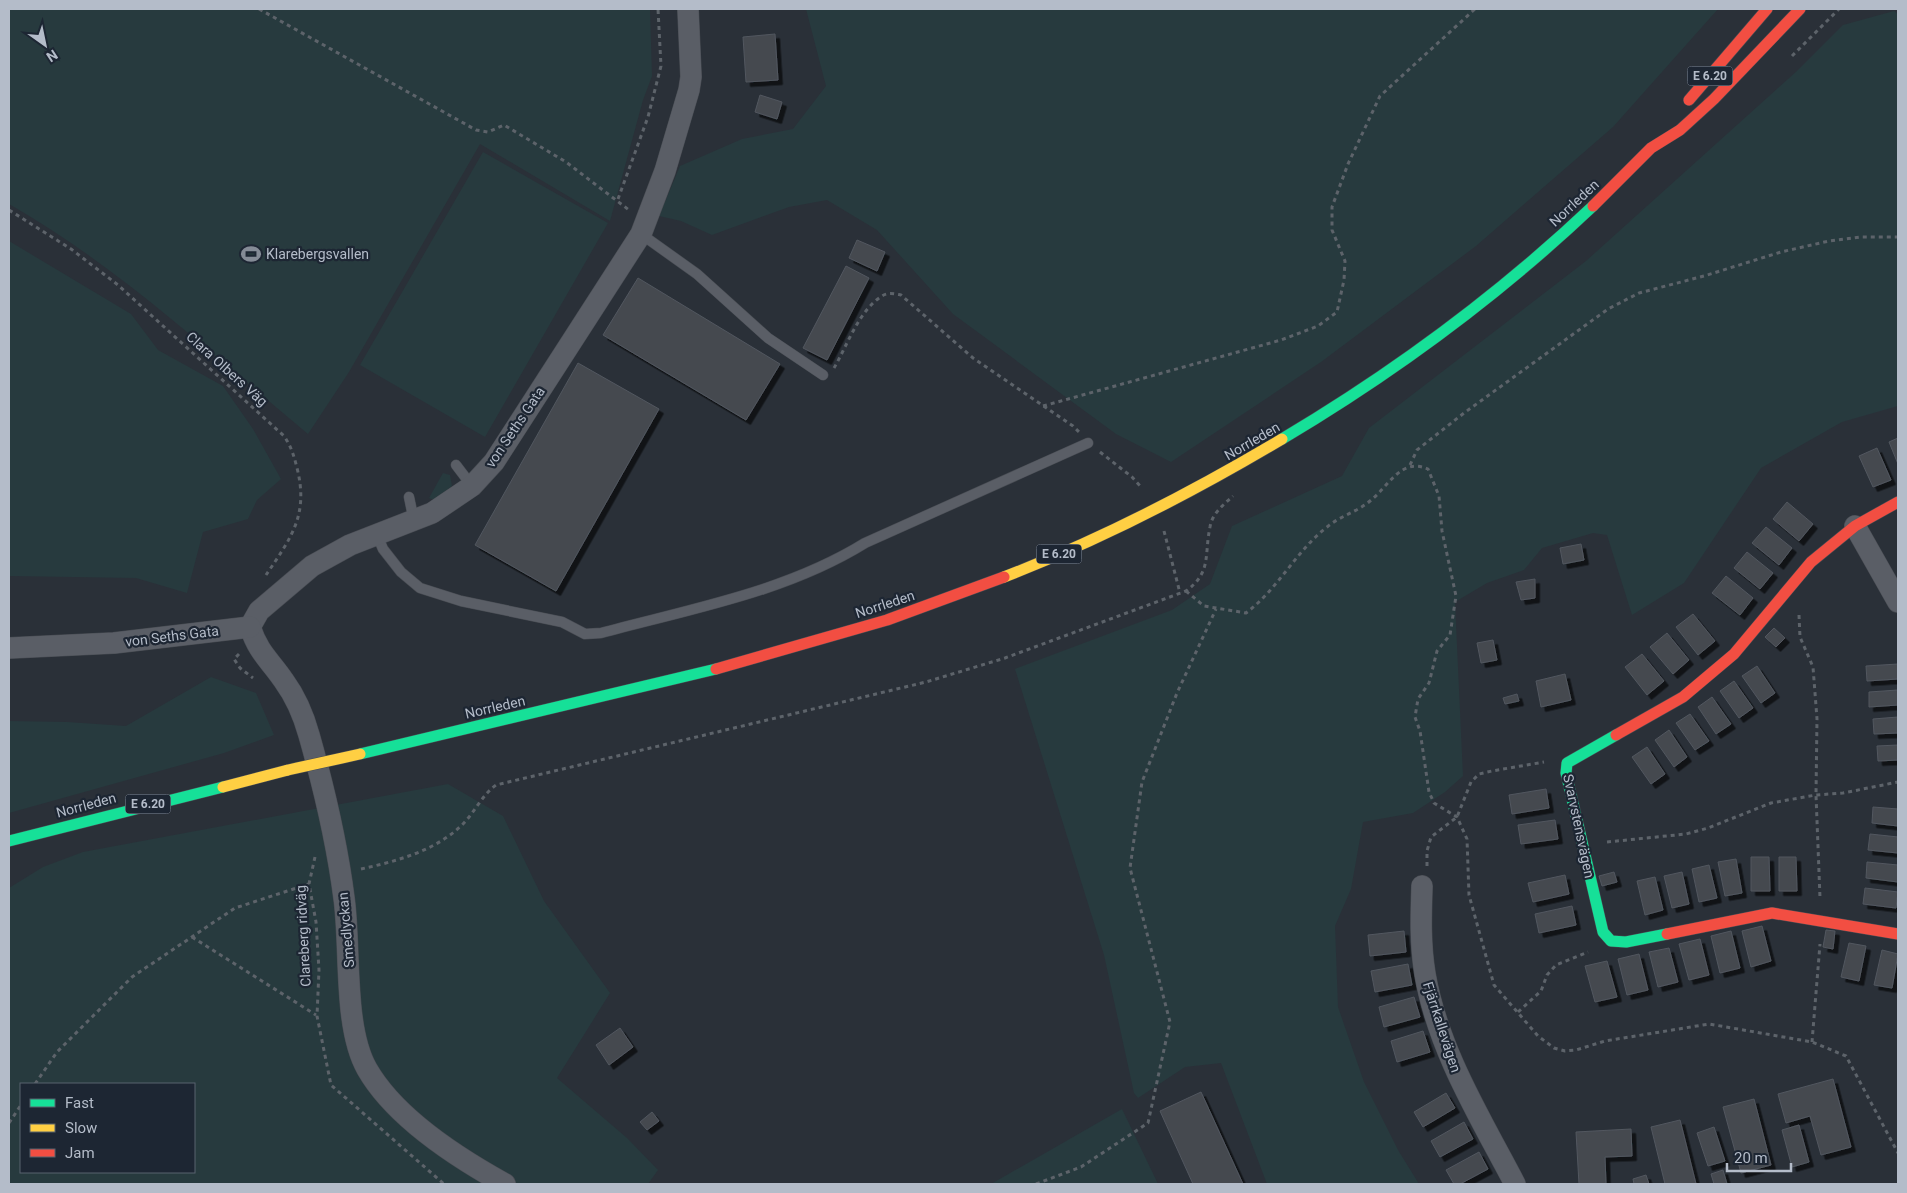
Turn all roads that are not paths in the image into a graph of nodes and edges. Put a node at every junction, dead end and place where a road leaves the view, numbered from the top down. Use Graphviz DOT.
graph roads {
  1 [pos="688,9"];
  2 [pos="1767,9"];
  3 [pos="1804,12"];
  4 [pos="1683,107"];
  5 [pos="1663,127"];
  6 [pos="1655,145"];
  7 [pos="643,229"];
  8 [pos="823,375"];
  9 [pos="1088,443"];
  10 [pos="456,465"];
  11 [pos="472,486"];
  12 [pos="409,498"];
  13 [pos="1898,502"];
  14 [pos="414,521"];
  15 [pos="1855,526"];
  16 [pos="377,535"];
  17 [pos="1898,602"];
  18 [pos="252,634"];
  19 [pos="9,648"];
  20 [pos="9,841"];
  21 [pos="1422,886"];
  22 [pos="1898,934"];
  23 [pos="504,1184"];
  24 [pos="1515,1184"];
  1 -- 7 [label="street, von Seths Gata"];
  2 -- 4 [label="main road, E 6.20"];
  3 -- 6 [label="main road, Norrleden / E 6.20"];
  5 -- 6 [label="main road, Norrleden / E 6.20"];
  6 -- 20 [label="main road, Norrleden / E 6.20, bridge"];
  7 -- 8 [label="lane"];
  7 -- 11 [label="street, von Seths Gata"];
  9 -- 16 [label="lane"];
  10 -- 11 [label="lane"];
  11 -- 14 [label="street, von Seths Gata"];
  12 -- 14 [label="lane"];
  13 -- 15 [label="main road, Svarvstensvägen"];
  14 -- 16 [label="street, von Seths Gata"];
  15 -- 17 [label="street"];
  15 -- 22 [label="main road, Svarvstensvägen"];
  16 -- 18 [label="street, von Seths Gata"];
  18 -- 19 [label="street, von Seths Gata"];
  18 -- 23 [label="street, Smedlyckan"];
  21 -- 24 [label="street, Fjärrkallevägen"];
}
